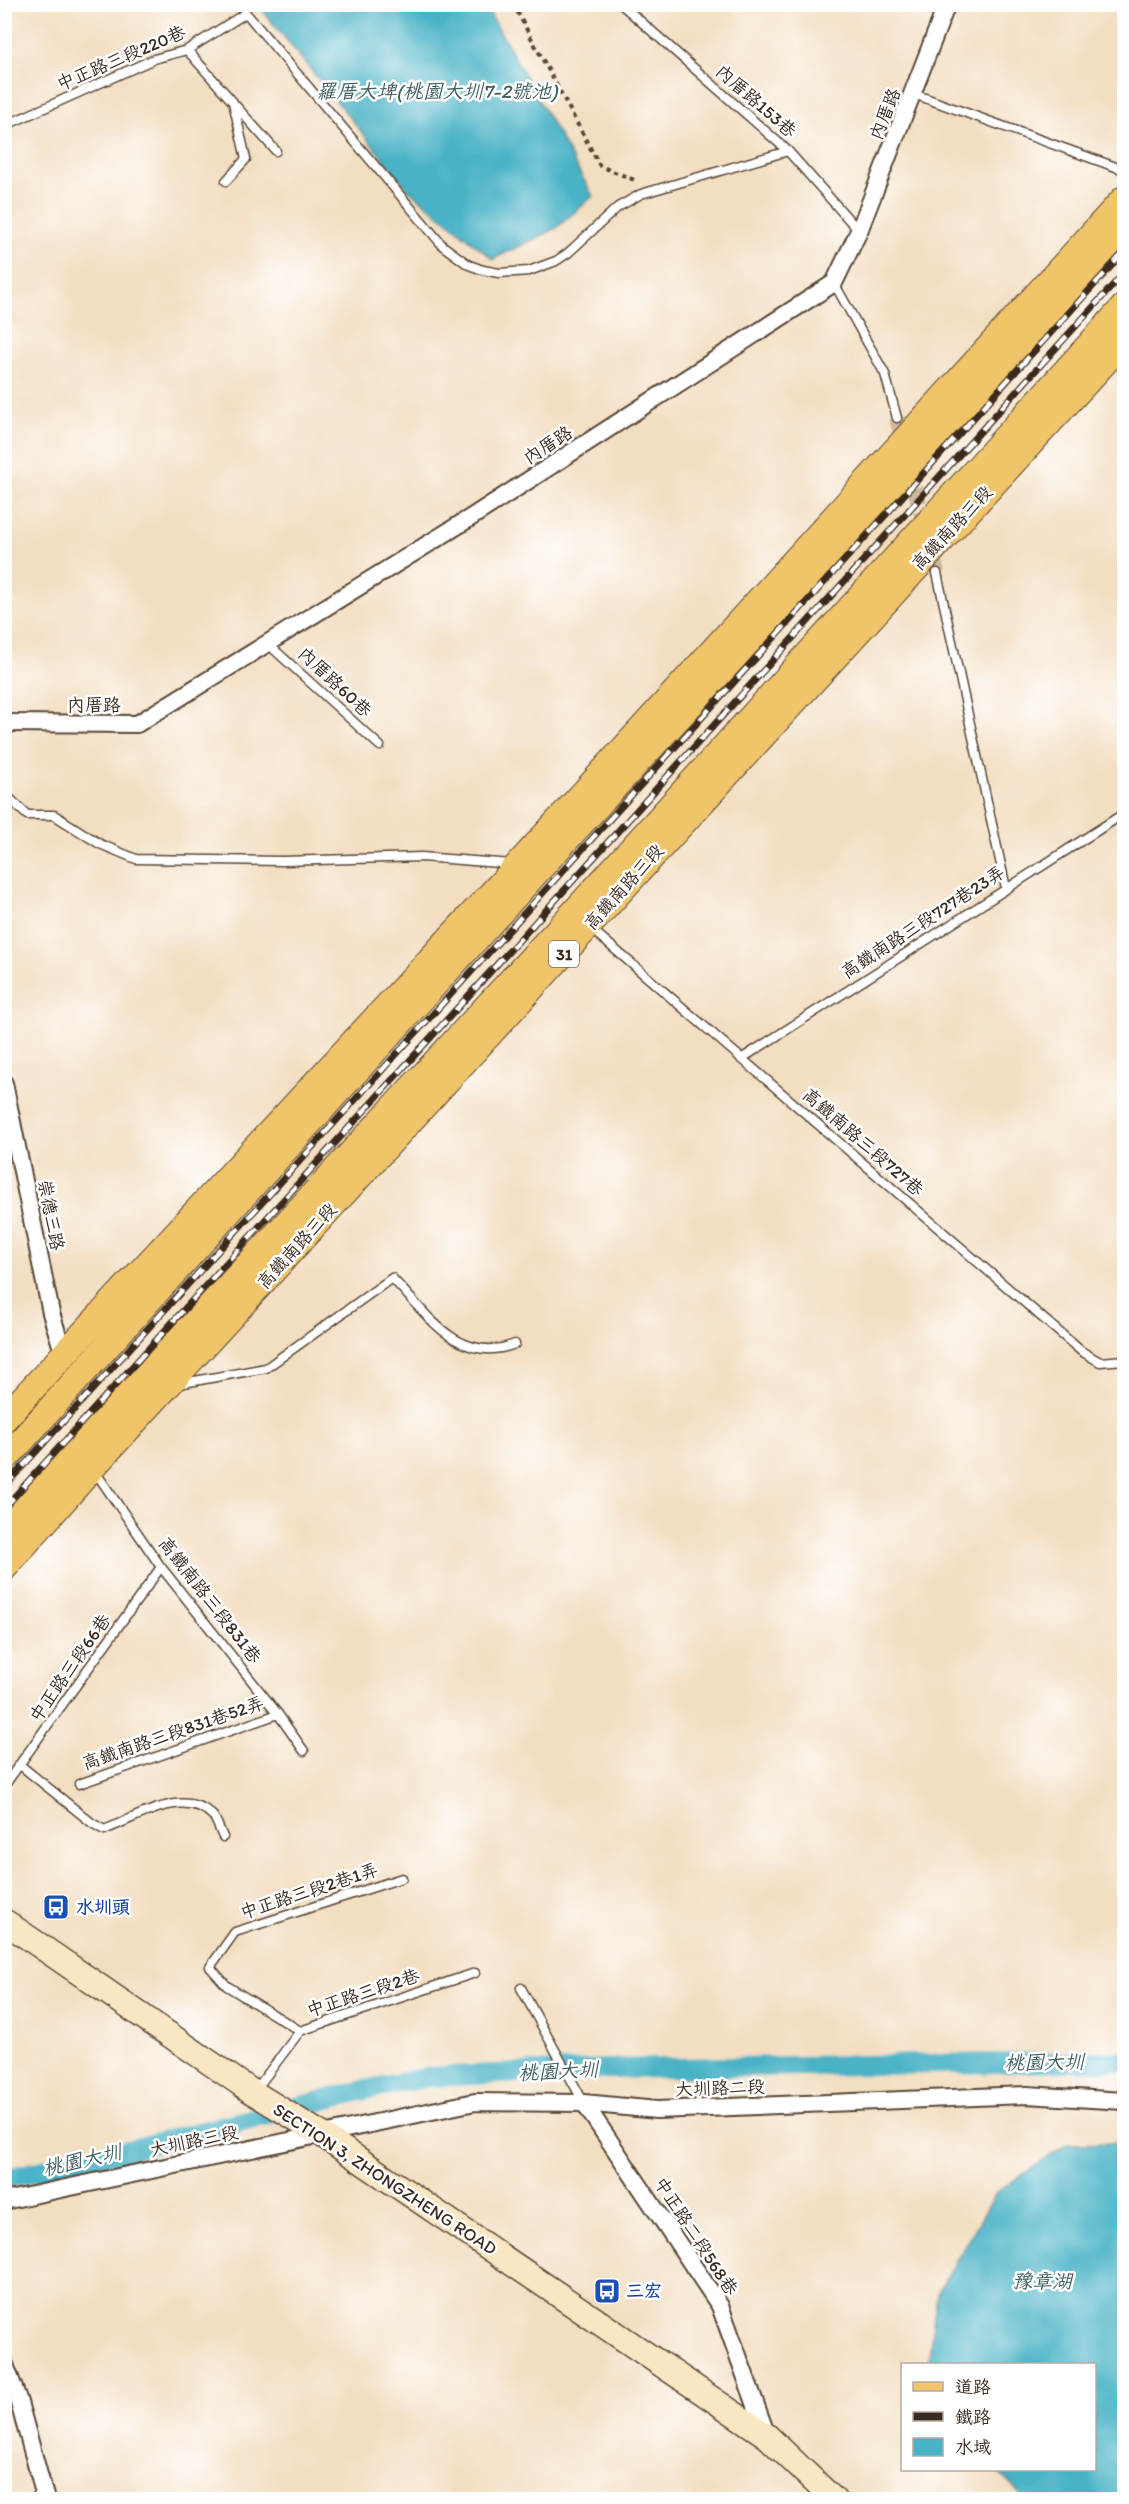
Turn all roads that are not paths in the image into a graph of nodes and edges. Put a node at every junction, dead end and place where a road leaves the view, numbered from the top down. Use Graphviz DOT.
graph roads {
  1 [pos="621,4"];
  2 [pos="947,4"];
  3 [pos="187,50"];
  4 [pos="914,94"];
  5 [pos="233,102"];
  6 [pos="4,126"];
  7 [pos="276,151"];
  8 [pos="788,151"];
  9 [pos="1125,170"];
  10 [pos="226,181"];
  11 [pos="1125,199"];
  12 [pos="859,231"];
  13 [pos="1125,233"];
  14 [pos="834,283"];
  15 [pos="1125,307"];
  16 [pos="1125,341"];
  17 [pos="897,418"];
  18 [pos="937,573"];
  19 [pos="267,643"];
  20 [pos="4,723"];
  21 [pos="380,746"];
  22 [pos="4,793"];
  23 [pos="1125,817"];
  24 [pos="518,864"];
  25 [pos="1006,888"];
  26 [pos="589,927"];
  27 [pos="405,985"];
  28 [pos="370,1056"];
  29 [pos="741,1059"];
  30 [pos="4,1083"];
  31 [pos="515,1344"];
  32 [pos="64,1355"];
  33 [pos="1125,1360"];
  34 [pos="169,1386"];
  35 [pos="4,1419"];
  36 [pos="4,1460"];
  37 [pos="93,1468"];
  38 [pos="4,1529"];
  39 [pos="161,1567"];
  40 [pos="4,1568"];
  41 [pos="278,1714"];
  42 [pos="304,1752"];
  43 [pos="20,1766"];
  44 [pos="79,1784"];
  45 [pos="4,1786"];
  46 [pos="223,1837"];
  47 [pos="402,1878"];
  48 [pos="4,1921"];
  49 [pos="475,1973"];
  50 [pos="521,1988"];
  51 [pos="300,2031"];
  52 [pos="254,2093"];
  53 [pos="1125,2101"];
  54 [pos="584,2103"];
  55 [pos="321,2134"];
  56 [pos="4,2201"];
  57 [pos="4,2362"];
  58 [pos="767,2436"];
  59 [pos="41,2496"];
  60 [pos="834,2499"];
  1 -- 8 [label="lane, 內厝路153巷"];
  2 -- 4 [label="street, 內厝路"];
  3 -- 5 [label="lane"];
  3 -- 6 [label="lane, 中正路三段220巷"];
  3 -- 8 [label="lane, 中正路三段220巷"];
  4 -- 9 [label="lane"];
  4 -- 12 [label="street, 內厝路"];
  5 -- 7 [label="lane"];
  5 -- 10 [label="lane"];
  8 -- 12 [label="lane, 內厝路153巷"];
  11 -- 24 [label="main road"];
  12 -- 14 [label="street, 內厝路"];
  13 -- 28 [label="main road"];
  14 -- 17 [label="lane"];
  14 -- 19 [label="street, 內厝路"];
  15 -- 38 [label="main road, 高鐵南路三段 / 31"];
  16 -- 26 [label="main road, 高鐵南路三段 / 31"];
  18 -- 25 [label="lane"];
  19 -- 20 [label="street, 內厝路"];
  19 -- 21 [label="lane, 內厝路60巷"];
  22 -- 24 [label="lane"];
  23 -- 25 [label="lane, 高鐵南路三段727巷23弄"];
  24 -- 27 [label="main road"];
  25 -- 29 [label="lane, 高鐵南路三段727巷23弄"];
  26 -- 29 [label="lane, 高鐵南路三段727巷"];
  26 -- 34 [label="main road, 高鐵南路三段 / 31"];
  27 -- 28 [label="main road"];
  27 -- 32 [label="main road"];
  28 -- 36 [label="main road"];
  29 -- 33 [label="lane, 高鐵南路三段727巷"];
  30 -- 32 [label="street, 崇德三路"];
  31 -- 34 [label="lane"];
  32 -- 35 [label="main road"];
  34 -- 37 [label="main road, 高鐵南路三段 / 31"];
  37 -- 39 [label="lane, 高鐵南路三段831巷"];
  37 -- 40 [label="main road, 高鐵南路三段 / 31"];
  39 -- 41 [label="lane, 高鐵南路三段831巷"];
  39 -- 43 [label="lane, 中正路三段66巷"];
  41 -- 42 [label="lane, 高鐵南路三段831巷"];
  41 -- 44 [label="lane, 高鐵南路三段831巷52弄"];
  43 -- 45 [label="lane, 中正路三段66巷"];
  43 -- 46 [label="lane"];
  47 -- 51 [label="lane, 中正路三段2巷1弄"];
  48 -- 52 [label="main road, SECTION 3, ZHONGZHENG ROAD"];
  49 -- 51 [label="lane, 中正路三段2巷"];
  50 -- 54 [label="lane"];
  51 -- 52 [label="lane, 中正路三段2巷"];
  52 -- 55 [label="main road, SECTION 3, ZHONGZHENG ROAD"];
  53 -- 54 [label="street, 大圳路二段"];
  54 -- 55 [label="street, 大圳路二段"];
  54 -- 58 [label="street, 中正路二段568巷"];
  55 -- 56 [label="street, 大圳路三段"];
  55 -- 58 [label="main road, SECTION 3, ZHONGZHENG ROAD"];
  57 -- 59 [label="street"];
  58 -- 60 [label="main road, SECTION 3, ZHONGZHENG ROAD"];
}
